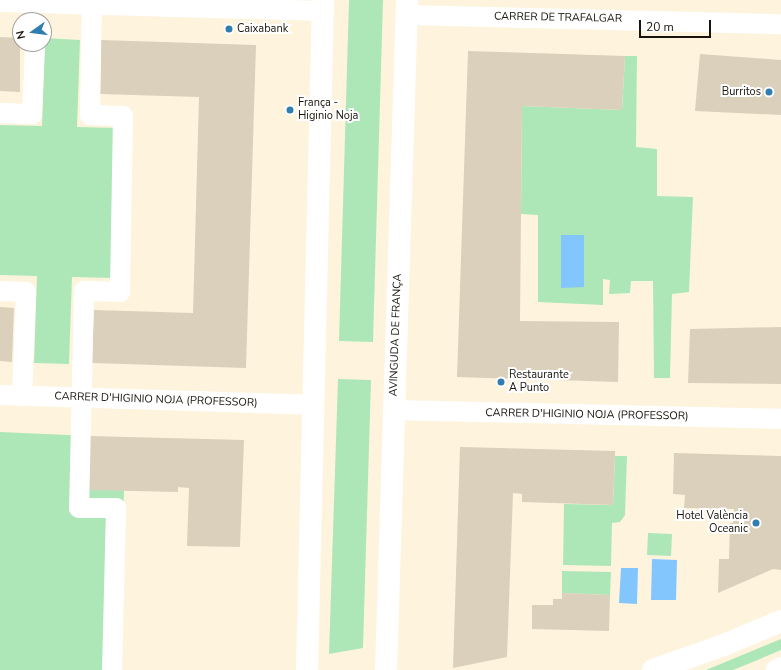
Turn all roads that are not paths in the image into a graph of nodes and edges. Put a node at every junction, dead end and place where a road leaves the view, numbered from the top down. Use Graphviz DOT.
graph roads {
  1 [pos="0,2"];
  2 [pos="92,2"];
  3 [pos="323,5"];
  4 [pos="407,8"];
  5 [pos="36,12"];
  6 [pos="781,24"];
  7 [pos="35,52"];
  8 [pos="0,113"];
  9 [pos="0,291"];
  10 [pos="0,396"];
  11 [pos="22,396"];
  12 [pos="82,398"];
  13 [pos="313,405"];
  14 [pos="394,410"];
  15 [pos="781,419"];
  16 [pos="781,621"];
  17 [pos="781,668"];
  18 [pos="112,670"];
  19 [pos="307,670"];
  20 [pos="386,670"];
  21 [pos="653,670"];
  22 [pos="777,670"];
  1 -- 5 [label="street"];
  2 -- 3 [label="street"];
  2 -- 5 [label="street"];
  2 -- 12 [label="street"];
  3 -- 13 [label="main road"];
  4 -- 6 [label="street, CARRER DE TRAFALGAR"];
  4 -- 14 [label="main road, AVINGUDA DE FRANÇA"];
  7 -- 8 [label="street"];
  9 -- 11 [label="street"];
  10 -- 11 [label="street, CARRER D'HIGINIO NOJA (PROFESSOR)"];
  11 -- 12 [label="street, CARRER D'HIGINIO NOJA (PROFESSOR)"];
  12 -- 13 [label="street, CARRER D'HIGINIO NOJA (PROFESSOR)"];
  12 -- 18 [label="street"];
  13 -- 19 [label="main road"];
  14 -- 15 [label="street, CARRER D'HIGINIO NOJA (PROFESSOR)"];
  14 -- 20 [label="main road, AVINGUDA DE FRANÇA"];
  16 -- 21 [label="main road"];
  17 -- 22 [label="main road"];
}
